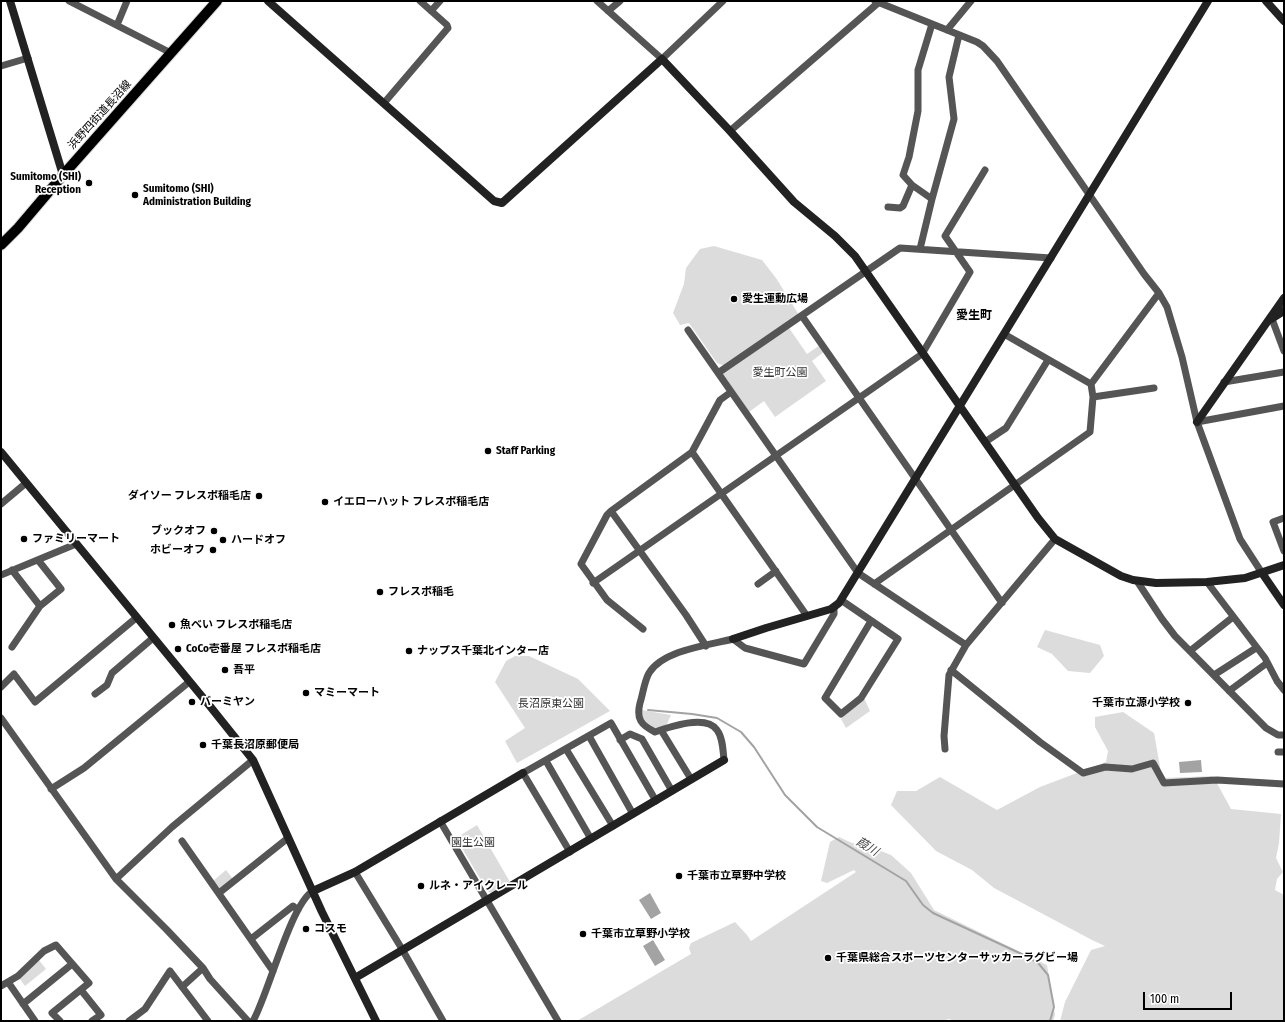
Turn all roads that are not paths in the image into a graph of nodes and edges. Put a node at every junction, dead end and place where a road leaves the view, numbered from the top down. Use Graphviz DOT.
graph roads {
  1 [pos="10,1"];
  2 [pos="69,1"];
  3 [pos="128,1"];
  4 [pos="216,1"];
  5 [pos="268,1"];
  6 [pos="420,1"];
  7 [pos="440,1"];
  8 [pos="597,1"];
  9 [pos="620,1"];
  10 [pos="723,1"];
  11 [pos="971,1"];
  12 [pos="1208,1"];
  13 [pos="1266,1"];
  14 [pos="877,2"];
  15 [pos="431,11"];
  16 [pos="608,11"];
  17 [pos="1284,21"];
  18 [pos="932,24"];
  19 [pos="117,25"];
  20 [pos="947,30"];
  21 [pos="960,35"];
  22 [pos="171,53"];
  23 [pos="28,58"];
  24 [pos="662,59"];
  25 [pos="1,66"];
  26 [pos="384,103"];
  27 [pos="730,131"];
  28 [pos="985,170"];
  29 [pos="63,175"];
  30 [pos="912,185"];
  31 [pos="1089,195"];
  32 [pos="932,199"];
  33 [pos="888,207"];
  34 [pos="1,245"];
  35 [pos="920,249"];
  36 [pos="956,251"];
  37 [pos="1051,258"];
  38 [pos="866,272"];
  39 [pos="1159,294"];
  40 [pos="1284,298"];
  41 [pos="1284,311"];
  42 [pos="802,316"];
  43 [pos="1269,320"];
  44 [pos="688,330"];
  45 [pos="1004,334"];
  46 [pos="1284,350"];
  47 [pos="922,354"];
  48 [pos="1048,360"];
  49 [pos="1284,372"];
  50 [pos="718,373"];
  51 [pos="1224,382"];
  52 [pos="1091,384"];
  53 [pos="1154,388"];
  54 [pos="731,392"];
  55 [pos="1093,397"];
  56 [pos="859,399"];
  57 [pos="960,406"];
  58 [pos="1284,406"];
  59 [pos="1197,422"];
  60 [pos="985,442"];
  61 [pos="1,452"];
  62 [pos="692,452"];
  63 [pos="776,457"];
  64 [pos="916,479"];
  65 [pos="26,483"];
  66 [pos="1015,485"];
  67 [pos="722,494"];
  68 [pos="1,504"];
  69 [pos="611,511"];
  70 [pos="1284,518"];
  71 [pos="951,530"];
  72 [pos="1055,539"];
  73 [pos="76,544"];
  74 [pos="640,551"];
  75 [pos="1284,551"];
  76 [pos="38,560"];
  77 [pos="1284,565"];
  78 [pos="12,570"];
  79 [pos="776,571"];
  80 [pos="858,573"];
  81 [pos="1262,573"];
  82 [pos="1,575"];
  83 [pos="1137,581"];
  84 [pos="1207,582"];
  85 [pos="593,583"];
  86 [pos="758,584"];
  87 [pos="874,584"];
  88 [pos="841,600"];
  89 [pos="1002,604"];
  90 [pos="1284,605"];
  91 [pos="40,606"];
  92 [pos="834,608"];
  93 [pos="807,616"];
  94 [pos="1233,617"];
  95 [pos="136,618"];
  96 [pos="872,621"];
  97 [pos="643,629"];
  98 [pos="153,638"];
  99 [pos="733,639"];
  100 [pos="706,646"];
  101 [pos="966,646"];
  102 [pos="12,647"];
  103 [pos="1256,648"];
  104 [pos="1190,651"];
  105 [pos="1267,663"];
  106 [pos="951,670"];
  107 [pos="1217,677"];
  108 [pos="189,682"];
  109 [pos="1,687"];
  110 [pos="1284,690"];
  111 [pos="1229,691"];
  112 [pos="95,694"];
  113 [pos="1,718"];
  114 [pos="661,730"];
  115 [pos="1284,735"];
  116 [pos="589,736"];
  117 [pos="620,740"];
  118 [pos="566,749"];
  119 [pos="945,750"];
  120 [pos="253,760"];
  121 [pos="724,760"];
  122 [pos="546,761"];
  123 [pos="523,774"];
  124 [pos="691,779"];
  125 [pos="1284,784"];
  126 [pos="51,789"];
  127 [pos="672,791"];
  128 [pos="656,801"];
  129 [pos="633,814"];
  130 [pos="440,821"];
  131 [pos="613,826"];
  132 [pos="288,838"];
  133 [pos="590,839"];
  134 [pos="182,841"];
  135 [pos="570,852"];
  136 [pos="355,872"];
  137 [pos="116,879"];
  138 [pos="313,891"];
  139 [pos="219,893"];
  140 [pos="488,900"];
  141 [pos="298,910"];
  142 [pos="251,939"];
  143 [pos="402,949"];
  144 [pos="72,964"];
  145 [pos="203,968"];
  146 [pos="273,971"];
  147 [pos="355,978"];
  148 [pos="8,982"];
  149 [pos="1,986"];
  150 [pos="182,987"];
  151 [pos="81,990"];
  152 [pos="23,1004"];
  153 [pos="35,1021"];
  154 [pos="60,1021"];
  155 [pos="92,1021"];
  156 [pos="129,1021"];
  157 [pos="208,1021"];
  158 [pos="248,1021"];
  159 [pos="253,1021"];
  160 [pos="376,1021"];
  161 [pos="443,1021"];
  162 [pos="558,1021"];
  1 -- 23 [label="street"];
  2 -- 19 [label="street"];
  3 -- 19 [label="street"];
  4 -- 22 [label="main road, 浜野四街道長沼線"];
  5 -- 26 [label="street"];
  6 -- 15 [label="street"];
  7 -- 15 [label="street"];
  8 -- 16 [label="street"];
  9 -- 16 [label="street"];
  10 -- 24 [label="street"];
  11 -- 20 [label="street"];
  12 -- 31 [label="street"];
  13 -- 17 [label="street"];
  14 -- 18 [label="street"];
  14 -- 27 [label="street"];
  15 -- 26 [label="street"];
  16 -- 24 [label="street"];
  18 -- 20 [label="street"];
  18 -- 30 [label="street"];
  19 -- 22 [label="street"];
  20 -- 21 [label="street"];
  21 -- 31 [label="street"];
  21 -- 32 [label="street"];
  22 -- 29 [label="main road, 浜野四街道長沼線"];
  23 -- 25 [label="street"];
  23 -- 29 [label="street"];
  24 -- 26 [label="street"];
  24 -- 27 [label="street"];
  27 -- 38 [label="street"];
  28 -- 36 [label="street"];
  29 -- 34 [label="main road, 浜野四街道長沼線"];
  30 -- 32 [label="street"];
  30 -- 33 [label="street"];
  31 -- 37 [label="street"];
  31 -- 39 [label="street"];
  32 -- 35 [label="street"];
  35 -- 36 [label="street"];
  35 -- 38 [label="street"];
  36 -- 37 [label="street"];
  36 -- 47 [label="street"];
  37 -- 45 [label="street"];
  38 -- 42 [label="street"];
  38 -- 47 [label="street"];
  39 -- 52 [label="street"];
  39 -- 59 [label="street"];
  40 -- 43 [label="street"];
  41 -- 43 [label="street"];
  42 -- 50 [label="street"];
  42 -- 56 [label="street"];
  43 -- 46 [label="street"];
  43 -- 51 [label="street"];
  44 -- 50 [label="street"];
  45 -- 48 [label="street"];
  45 -- 57 [label="street"];
  47 -- 56 [label="street"];
  47 -- 57 [label="street"];
  48 -- 52 [label="street"];
  48 -- 60 [label="street"];
  49 -- 51 [label="street"];
  50 -- 54 [label="street"];
  51 -- 59 [label="street"];
  52 -- 55 [label="street"];
  53 -- 55 [label="street"];
  54 -- 62 [label="street"];
  54 -- 63 [label="street"];
  55 -- 66 [label="street"];
  56 -- 63 [label="street"];
  56 -- 64 [label="street"];
  57 -- 60 [label="street"];
  57 -- 64 [label="street"];
  58 -- 59 [label="street"];
  59 -- 81 [label="street"];
  60 -- 66 [label="street"];
  61 -- 65 [label="street"];
  62 -- 67 [label="street"];
  62 -- 69 [label="street"];
  63 -- 67 [label="street"];
  63 -- 80 [label="street"];
  64 -- 71 [label="street"];
  64 -- 80 [label="street"];
  65 -- 68 [label="street"];
  65 -- 73 [label="street"];
  66 -- 71 [label="street"];
  66 -- 72 [label="street"];
  67 -- 74 [label="street"];
  67 -- 79 [label="street"];
  69 -- 74 [label="street"];
  69 -- 85 [label="street"];
  70 -- 75 [label="street"];
  71 -- 87 [label="street"];
  71 -- 89 [label="street"];
  72 -- 83 [label="street"];
  72 -- 89 [label="street"];
  73 -- 76 [label="street"];
  73 -- 95 [label="street"];
  74 -- 85 [label="street"];
  74 -- 100 [label="street"];
  76 -- 78 [label="street"];
  76 -- 91 [label="street"];
  77 -- 81 [label="street"];
  78 -- 82 [label="street"];
  78 -- 91 [label="street"];
  79 -- 86 [label="street"];
  79 -- 93 [label="street"];
  80 -- 87 [label="street"];
  80 -- 88 [label="street"];
  81 -- 84 [label="street"];
  81 -- 90 [label="street"];
  83 -- 84 [label="street"];
  83 -- 104 [label="street"];
  84 -- 94 [label="street"];
  85 -- 97 [label="street"];
  87 -- 101 [label="street"];
  88 -- 92 [label="street"];
  88 -- 96 [label="street"];
  89 -- 101 [label="street"];
  91 -- 102 [label="street"];
  92 -- 93 [label="street"];
  92 -- 99 [label="street"];
  93 -- 99 [label="street"];
  94 -- 103 [label="street"];
  94 -- 104 [label="street"];
  95 -- 98 [label="street"];
  95 -- 109 [label="street"];
  96 -- 96 [label="street"];
  98 -- 108 [label="street"];
  98 -- 112 [label="street"];
  99 -- 100 [label="street"];
  100 -- 114 [label="street"];
  101 -- 106 [label="street"];
  103 -- 105 [label="street"];
  103 -- 107 [label="street"];
  104 -- 107 [label="street"];
  105 -- 110 [label="street"];
  105 -- 111 [label="street"];
  106 -- 119 [label="street"];
  106 -- 125 [label="street"];
  107 -- 111 [label="street"];
  108 -- 120 [label="street"];
  108 -- 126 [label="street"];
  111 -- 115 [label="street"];
  113 -- 126 [label="street"];
  114 -- 121 [label="street"];
  114 -- 124 [label="street"];
  116 -- 117 [label="street"];
  116 -- 118 [label="street"];
  116 -- 129 [label="street"];
  117 -- 127 [label="street"];
  117 -- 128 [label="street"];
  118 -- 122 [label="street"];
  118 -- 131 [label="street"];
  120 -- 132 [label="street"];
  120 -- 137 [label="street"];
  121 -- 124 [label="street"];
  122 -- 123 [label="street"];
  122 -- 133 [label="street"];
  123 -- 130 [label="street"];
  123 -- 135 [label="street"];
  124 -- 127 [label="street"];
  126 -- 137 [label="street"];
  127 -- 128 [label="street"];
  128 -- 129 [label="street"];
  129 -- 131 [label="street"];
  130 -- 136 [label="street"];
  130 -- 140 [label="street"];
  131 -- 133 [label="street"];
  132 -- 138 [label="street"];
  132 -- 139 [label="street"];
  133 -- 135 [label="street"];
  134 -- 139 [label="street"];
  135 -- 140 [label="street"];
  136 -- 138 [label="street"];
  136 -- 143 [label="street"];
  137 -- 145 [label="street"];
  138 -- 141 [label="street"];
  138 -- 147 [label="street"];
  139 -- 142 [label="street"];
  140 -- 143 [label="street"];
  140 -- 162 [label="street"];
  141 -- 142 [label="street"];
  141 -- 146 [label="street"];
  142 -- 146 [label="street"];
  143 -- 147 [label="street"];
  143 -- 161 [label="street"];
  144 -- 148 [label="street"];
  144 -- 151 [label="street"];
  144 -- 152 [label="street"];
  145 -- 150 [label="street"];
  145 -- 158 [label="street"];
  146 -- 159 [label="street"];
  147 -- 160 [label="street"];
  148 -- 149 [label="street"];
  148 -- 152 [label="street"];
  150 -- 156 [label="street"];
  150 -- 157 [label="street"];
  151 -- 154 [label="street"];
  151 -- 155 [label="street"];
  152 -- 153 [label="street"];
}
